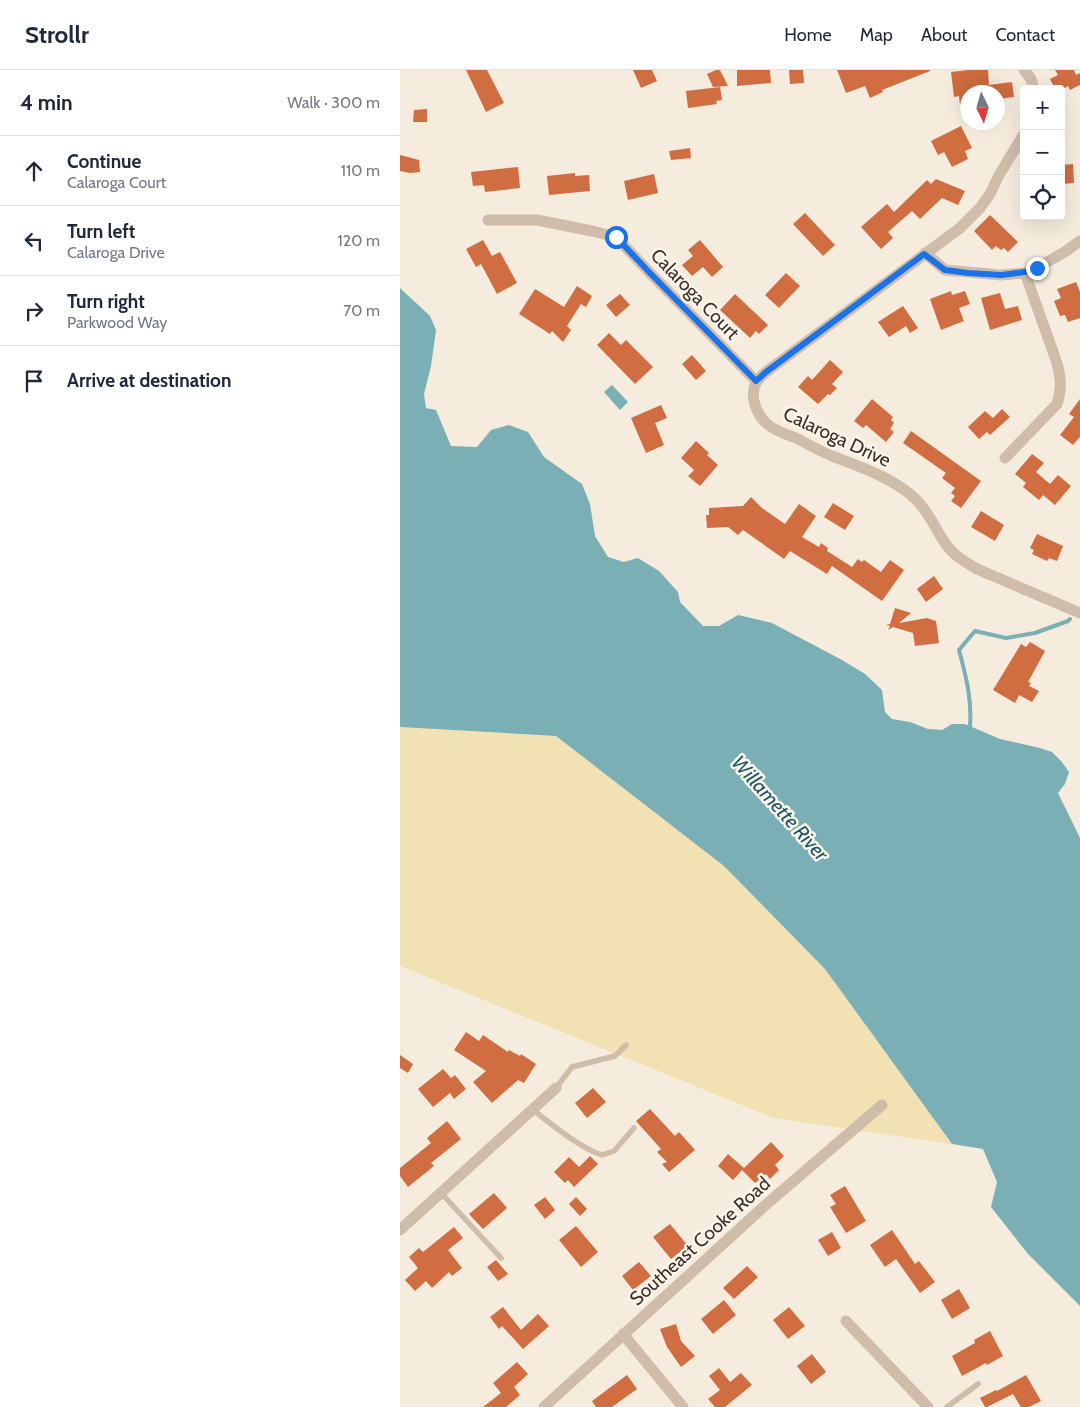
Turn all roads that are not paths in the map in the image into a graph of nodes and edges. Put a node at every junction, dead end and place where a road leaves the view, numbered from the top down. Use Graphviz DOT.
graph roads {
  1 [pos="1024,70"];
  2 [pos="1033,85"];
  3 [pos="1020,141"];
  4 [pos="488,220"];
  5 [pos="1080,241"];
  6 [pos="924,254"];
  7 [pos="1025,272"];
  8 [pos="756,381"];
  9 [pos="1005,458"];
  10 [pos="1080,613"];
  11 [pos="626,1045"];
  12 [pos="556,1088"];
  13 [pos="882,1105"];
  14 [pos="532,1110"];
  15 [pos="634,1128"];
  16 [pos="441,1193"];
  17 [pos="400,1230"];
  18 [pos="501,1258"];
  19 [pos="846,1322"];
  20 [pos="623,1334"];
  21 [pos="978,1384"];
  22 [pos="544,1407"];
  23 [pos="683,1407"];
  24 [pos="928,1407"];
  25 [pos="947,1407"];
  1 -- 2 [label="street"];
  3 -- 6 [label="street"];
  4 -- 8 [label="street, Calaroga Court"];
  5 -- 7 [label="street"];
  6 -- 7 [label="street"];
  6 -- 8 [label="street"];
  7 -- 9 [label="street"];
  8 -- 10 [label="street, Calaroga Drive"];
  11 -- 12 [label="lane"];
  12 -- 14 [label="street"];
  13 -- 20 [label="street, Southeast Cooke Road"];
  14 -- 15 [label="lane"];
  14 -- 16 [label="street"];
  16 -- 17 [label="street"];
  16 -- 18 [label="lane"];
  19 -- 24 [label="street"];
  20 -- 22 [label="street, Southeast Cooke Road"];
  20 -- 23 [label="street"];
  21 -- 25 [label="lane"];
}
